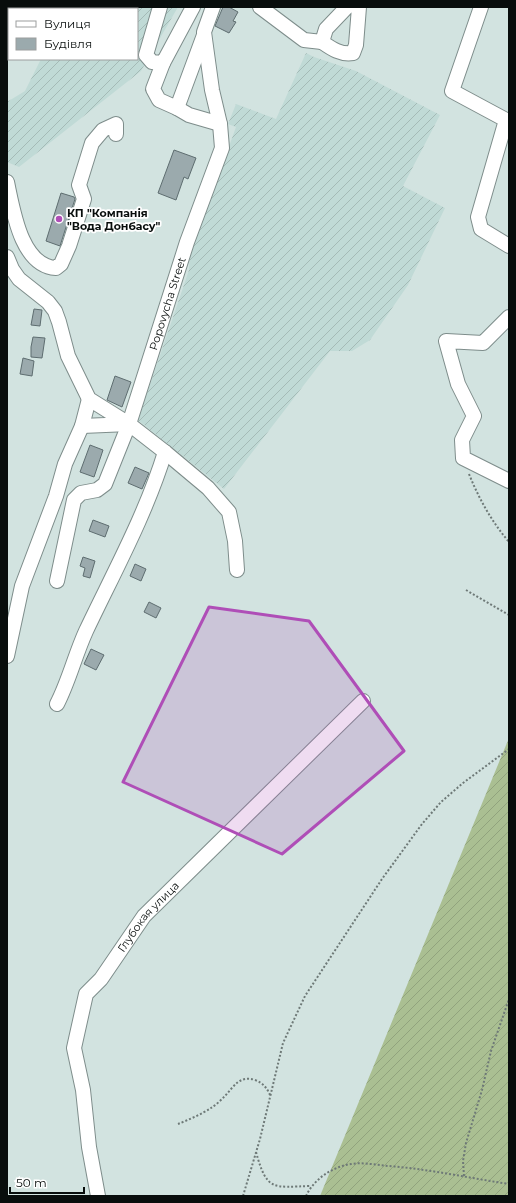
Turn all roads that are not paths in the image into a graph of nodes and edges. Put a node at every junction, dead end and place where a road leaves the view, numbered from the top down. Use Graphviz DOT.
graph roads {
  1 [pos="160,7"];
  2 [pos="193,7"];
  3 [pos="213,7"];
  4 [pos="260,7"];
  5 [pos="347,7"];
  6 [pos="359,7"];
  7 [pos="481,7"];
  8 [pos="204,32"];
  9 [pos="322,42"];
  10 [pos="163,63"];
  11 [pos="177,108"];
  12 [pos="220,124"];
  13 [pos="116,134"];
  14 [pos="7,182"];
  15 [pos="10,198"];
  16 [pos="7,214"];
  17 [pos="509,246"];
  18 [pos="7,257"];
  19 [pos="509,317"];
  20 [pos="89,399"];
  21 [pos="129,424"];
  22 [pos="82,426"];
  23 [pos="165,452"];
  24 [pos="509,481"];
  25 [pos="236,570"];
  26 [pos="57,580"];
  27 [pos="7,656"];
  28 [pos="362,701"];
  29 [pos="57,704"];
  30 [pos="98,1196"];
  1 -- 10 [label="street"];
  2 -- 10 [label="street"];
  3 -- 8 [label="street, Popovycha Street"];
  4 -- 9 [label="street"];
  5 -- 9 [label="street"];
  6 -- 9 [label="street"];
  7 -- 17 [label="street"];
  8 -- 11 [label="street"];
  8 -- 12 [label="street, Popovycha Street"];
  10 -- 11 [label="street"];
  11 -- 12 [label="street"];
  12 -- 21 [label="street, Popovycha Street"];
  13 -- 15 [label="street"];
  14 -- 15 [label="street"];
  15 -- 16 [label="street"];
  18 -- 20 [label="street"];
  19 -- 24 [label="street"];
  20 -- 21 [label="street"];
  20 -- 22 [label="street"];
  21 -- 22 [label="street"];
  21 -- 23 [label="street"];
  21 -- 26 [label="street, Popovycha Street"];
  22 -- 27 [label="street"];
  23 -- 25 [label="street"];
  23 -- 29 [label="street"];
  28 -- 30 [label="street, Глубокая улица"];
}
